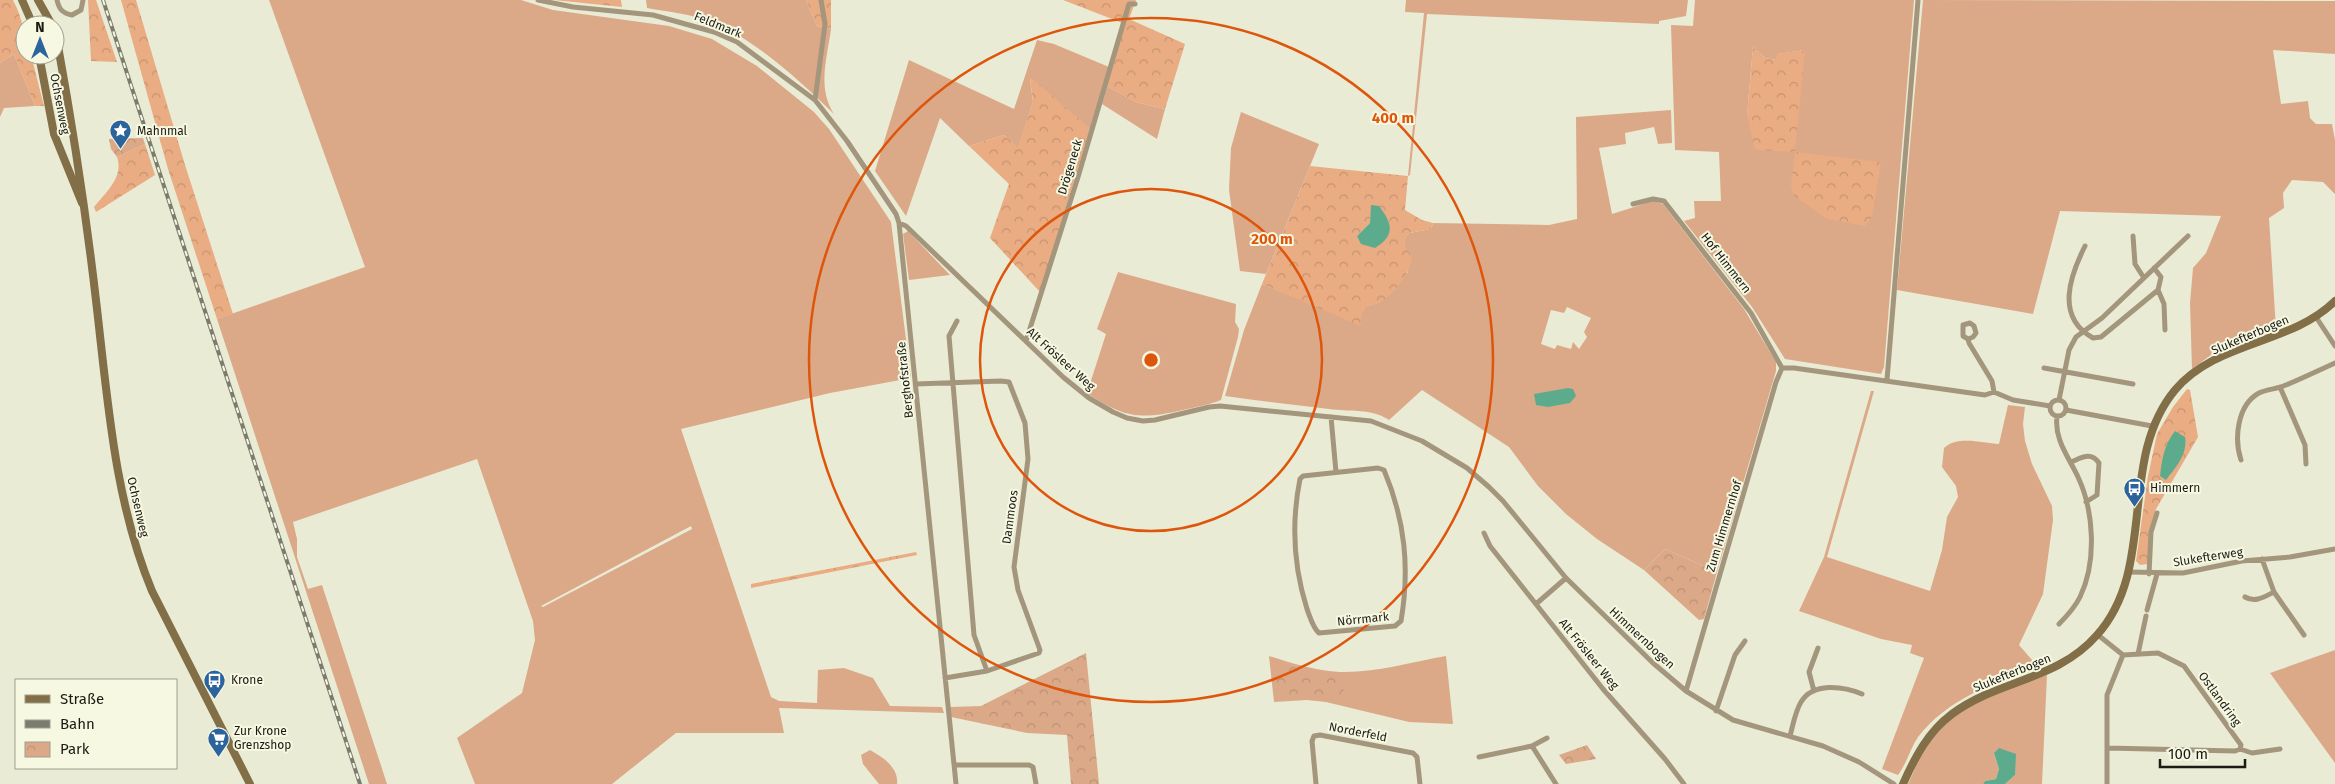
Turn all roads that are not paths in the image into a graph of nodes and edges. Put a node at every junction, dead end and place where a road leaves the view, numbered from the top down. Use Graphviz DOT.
graph roads {
  1 [pos="22,0"];
  2 [pos="38,0"];
  3 [pos="57,0"];
  4 [pos="83,0"];
  5 [pos="538,0"];
  6 [pos="821,0"];
  7 [pos="1918,0"];
  8 [pos="1135,4"];
  9 [pos="29,15"];
  10 [pos="46,15"];
  11 [pos="41,65"];
  12 [pos="61,65"];
  13 [pos="815,100"];
  14 [pos="1633,204"];
  15 [pos="85,211"];
  16 [pos="899,223"];
  17 [pos="2133,236"];
  18 [pos="2188,236"];
  19 [pos="2085,246"];
  20 [pos="2154,268"];
  21 [pos="2144,278"];
  22 [pos="2158,290"];
  23 [pos="2335,301"];
  24 [pos="2316,317"];
  25 [pos="957,321"];
  26 [pos="2083,330"];
  27 [pos="2165,330"];
  28 [pos="1968,339"];
  29 [pos="1026,341"];
  30 [pos="2335,346"];
  31 [pos="2335,363"];
  32 [pos="1782,368"];
  33 [pos="2044,368"];
  34 [pos="2064,372"];
  35 [pos="1887,380"];
  36 [pos="954,382"];
  37 [pos="916,384"];
  38 [pos="2133,384"];
  39 [pos="2280,387"];
  40 [pos="1994,392"];
  41 [pos="2059,400"];
  42 [pos="2050,406"];
  43 [pos="2066,410"];
  44 [pos="2057,416"];
  45 [pos="1331,417"];
  46 [pos="2152,426"];
  47 [pos="1422,441"];
  48 [pos="2241,460"];
  49 [pos="2070,462"];
  50 [pos="2306,464"];
  51 [pos="1336,472"];
  52 [pos="2086,502"];
  53 [pos="2157,513"];
  54 [pos="1484,533"];
  55 [pos="2335,549"];
  56 [pos="2262,559"];
  57 [pos="2128,572"];
  58 [pos="2149,574"];
  59 [pos="2156,574"];
  60 [pos="1566,578"];
  61 [pos="2274,592"];
  62 [pos="2245,596"];
  63 [pos="1536,604"];
  64 [pos="2147,610"];
  65 [pos="2146,616"];
  66 [pos="2059,624"];
  67 [pos="2098,635"];
  68 [pos="2304,635"];
  69 [pos="1745,641"];
  70 [pos="1818,648"];
  71 [pos="2123,654"];
  72 [pos="2138,654"];
  73 [pos="987,671"];
  74 [pos="945,678"];
  75 [pos="1686,691"];
  76 [pos="1814,691"];
  77 [pos="1862,694"];
  78 [pos="1716,711"];
  79 [pos="1790,736"];
  80 [pos="1547,738"];
  81 [pos="1532,746"];
  82 [pos="2107,748"];
  83 [pos="2240,749"];
  84 [pos="2280,749"];
  85 [pos="1479,757"];
  86 [pos="954,765"];
  87 [pos="250,784"];
  88 [pos="956,784"];
  89 [pos="1036,784"];
  90 [pos="1316,784"];
  91 [pos="1420,784"];
  92 [pos="1556,784"];
  93 [pos="1684,784"];
  94 [pos="1894,784"];
  95 [pos="1903,784"];
  96 [pos="2107,784"];
  1 -- 9 [label="main road"];
  2 -- 10 [label="main road"];
  3 -- 4 [label="street"];
  5 -- 13 [label="street, Feldmark"];
  6 -- 13 [label="street"];
  7 -- 35 [label="street"];
  8 -- 29 [label="street, Drögeneck"];
  11 -- 15 [label="main road, Ochsenweg"];
  12 -- 15 [label="main road, Ochsenweg"];
  13 -- 16 [label="street, Berghofstraße"];
  14 -- 32 [label="street, Hof Himmern"];
  15 -- 87 [label="main road, Ochsenweg"];
  16 -- 29 [label="street, Alt Frösleer Weg"];
  16 -- 37 [label="street, Berghofstraße"];
  17 -- 21 [label="street"];
  18 -- 20 [label="street"];
  19 -- 26 [label="street"];
  20 -- 21 [label="street"];
  20 -- 22 [label="street"];
  21 -- 26 [label="street"];
  22 -- 26 [label="street"];
  22 -- 27 [label="street"];
  23 -- 24 [label="main road, Slukefterbogen"];
  24 -- 30 [label="street"];
  24 -- 46 [label="main road, Slukefterbogen"];
  25 -- 36 [label="street"];
  26 -- 34 [label="street"];
  28 -- 40 [label="street"];
  29 -- 45 [label="street, Alt Frösleer Weg"];
  31 -- 39 [label="street"];
  32 -- 35 [label="street"];
  32 -- 75 [label="street, Zum Himmernhof"];
  33 -- 34 [label="street"];
  34 -- 38 [label="street"];
  34 -- 41 [label="street"];
  35 -- 40 [label="street"];
  36 -- 37 [label="street, Dammoos"];
  36 -- 73 [label="street"];
  36 -- 73 [label="street, Dammoos"];
  37 -- 74 [label="street, Berghofstraße"];
  39 -- 48 [label="street"];
  39 -- 50 [label="street"];
  40 -- 42 [label="street"];
  41 -- 42 [label="street"];
  41 -- 43 [label="street"];
  42 -- 44 [label="street"];
  43 -- 44 [label="street"];
  43 -- 46 [label="street"];
  44 -- 49 [label="street"];
  45 -- 47 [label="street, Alt Frösleer Weg"];
  45 -- 51 [label="street"];
  46 -- 57 [label="main road, Slukefterbogen"];
  47 -- 60 [label="street, Himmernbogen"];
  49 -- 52 [label="street"];
  49 -- 52 [label="street"];
  51 -- 51 [label="street, Nörrmark"];
  52 -- 66 [label="street"];
  53 -- 58 [label="street"];
  54 -- 63 [label="street, Alt Frösleer Weg"];
  55 -- 56 [label="street, Slukefterweg"];
  56 -- 59 [label="street, Slukefterweg"];
  56 -- 61 [label="street, Slukefterweg"];
  57 -- 58 [label="street, Slukefterweg"];
  57 -- 67 [label="main road, Slukefterbogen"];
  58 -- 59 [label="street, Slukefterweg"];
  59 -- 64 [label="street, Slukefterweg"];
  60 -- 63 [label="street"];
  60 -- 75 [label="street, Himmernbogen"];
  61 -- 62 [label="street"];
  61 -- 68 [label="street, Slukefterweg"];
  63 -- 93 [label="street, Alt Frösleer Weg"];
  65 -- 72 [label="street"];
  67 -- 71 [label="street"];
  67 -- 95 [label="main road, Slukefterbogen"];
  69 -- 78 [label="street"];
  70 -- 76 [label="street"];
  71 -- 72 [label="street, Ostlandring"];
  71 -- 82 [label="street"];
  72 -- 83 [label="street, Ostlandring"];
  73 -- 74 [label="street, Dammoos"];
  74 -- 86 [label="street, Berghofstraße"];
  75 -- 78 [label="street, Himmernbogen"];
  76 -- 77 [label="street"];
  76 -- 79 [label="street"];
  78 -- 79 [label="street, Himmernbogen"];
  79 -- 94 [label="street, Himmernbogen"];
  80 -- 81 [label="street"];
  81 -- 85 [label="street"];
  81 -- 92 [label="street"];
  82 -- 83 [label="street"];
  82 -- 96 [label="street"];
  83 -- 84 [label="street"];
  86 -- 88 [label="street, Berghofstraße"];
  86 -- 89 [label="street"];
  90 -- 91 [label="street, Norderfeld"];
}
